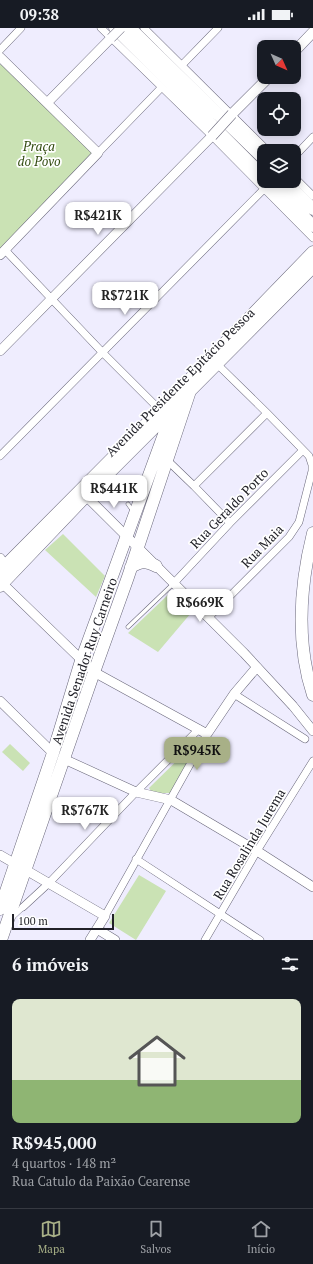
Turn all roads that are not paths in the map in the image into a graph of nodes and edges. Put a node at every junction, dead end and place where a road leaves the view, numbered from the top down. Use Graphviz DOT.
graph roads {
  1 [pos="21,28"];
  2 [pos="101,28"];
  3 [pos="121,28"];
  4 [pos="130,28"];
  5 [pos="144,28"];
  6 [pos="218,28"];
  7 [pos="313,32"];
  8 [pos="113,33"];
  9 [pos="301,45"];
  10 [pos="0,50"];
  11 [pos="0,57"];
  12 [pos="182,65"];
  13 [pos="262,84"];
  14 [pos="161,88"];
  15 [pos="47,103"];
  16 [pos="232,114"];
  17 [pos="212,136"];
  18 [pos="313,138"];
  19 [pos="261,144"];
  20 [pos="301,150"];
  21 [pos="98,152"];
  22 [pos="257,153"];
  23 [pos="257,174"];
  24 [pos="257,175"];
  25 [pos="301,184"];
  26 [pos="259,188"];
  27 [pos="270,188"];
  28 [pos="272,188"];
  29 [pos="293,188"];
  30 [pos="313,196"];
  31 [pos="313,209"];
  32 [pos="313,226"];
  33 [pos="313,238"];
  34 [pos="313,252"];
  35 [pos="2,253"];
  36 [pos="313,267"];
  37 [pos="52,299"];
  38 [pos="0,351"];
  39 [pos="103,353"];
  40 [pos="217,364"];
  41 [pos="190,391"];
  42 [pos="176,393"];
  43 [pos="174,407"];
  44 [pos="160,410"];
  45 [pos="267,413"];
  46 [pos="303,450"];
  47 [pos="0,456"];
  48 [pos="167,460"];
  49 [pos="103,479"];
  50 [pos="194,486"];
  51 [pos="119,493"];
  52 [pos="86,496"];
  53 [pos="230,523"];
  54 [pos="313,533"];
  55 [pos="127,537"];
  56 [pos="138,548"];
  57 [pos="156,566"];
  58 [pos="132,567"];
  59 [pos="4,570"];
  60 [pos="174,583"];
  61 [pos="209,617"];
  62 [pos="128,628"];
  63 [pos="81,661"];
  64 [pos="257,667"];
  65 [pos="94,672"];
  66 [pos="234,694"];
  67 [pos="313,694"];
  68 [pos="0,701"];
  69 [pos="203,731"];
  70 [pos="313,731"];
  71 [pos="305,740"];
  72 [pos="59,756"];
  73 [pos="313,761"];
  74 [pos="136,792"];
  75 [pos="171,800"];
  76 [pos="257,852"];
  77 [pos="0,855"];
  78 [pos="136,859"];
  79 [pos="20,866"];
  80 [pos="48,883"];
  81 [pos="313,887"];
  82 [pos="23,907"];
  83 [pos="0,909"];
  84 [pos="220,914"];
  85 [pos="104,916"];
  86 [pos="7,923"];
  87 [pos="97,929"];
  88 [pos="1,940"];
  89 [pos="90,940"];
  90 [pos="115,940"];
  91 [pos="205,940"];
  92 [pos="260,940"];
  1 -- 10 [label="street"];
  2 -- 8 [label="street"];
  3 -- 8 [label="street, bridge"];
  4 -- 22 [label="main road"];
  5 -- 12 [label="street"];
  6 -- 12 [label="street"];
  7 -- 9 [label="main road"];
  8 -- 14 [label="street"];
  8 -- 15 [label="street"];
  8 -- 23 [label="main road"];
  11 -- 15 [label="street"];
  12 -- 16 [label="street"];
  13 -- 16 [label="main road"];
  14 -- 17 [label="street"];
  14 -- 21 [label="street"];
  15 -- 21 [label="street"];
  16 -- 17 [label="main road, bridge"];
  16 -- 19 [label="street"];
  17 -- 24 [label="street"];
  17 -- 37 [label="street"];
  18 -- 20 [label="street"];
  21 -- 35 [label="street"];
  25 -- 30 [label="street"];
  26 -- 39 [label="street"];
  27 -- 33 [label="street"];
  28 -- 32 [label="main road"];
  29 -- 31 [label="main road"];
  34 -- 42 [label="main road, Avenida Presidente Epitácio Pessoa"];
  35 -- 37 [label="street"];
  36 -- 40 [label="main road, Avenida Presidente Epitácio Pessoa"];
  37 -- 38 [label="street"];
  37 -- 39 [label="street"];
  39 -- 44 [label="street"];
  39 -- 47 [label="street"];
  40 -- 41 [label="main road, Avenida Presidente Epitácio Pessoa"];
  40 -- 45 [label="street, Rua Maia"];
  41 -- 43 [label="main road, Avenida Presidente Epitácio Pessoa"];
  41 -- 48 [label="main road, Avenida Senador Ruy Carneiro"];
  42 -- 43 [label="main road"];
  42 -- 44 [label="main road, Avenida Presidente Epitácio Pessoa"];
  43 -- 49 [label="main road, Avenida Presidente Epitácio Pessoa"];
  43 -- 55 [label="main road, Avenida Senador Ruy Carneiro"];
  44 -- 59 [label="main road, Avenida Presidente Epitácio Pessoa"];
  45 -- 46 [label="street, Rua Maia"];
  45 -- 50 [label="street"];
  46 -- 53 [label="street, Rua Geraldo Porto"];
  46 -- 61 [label="street, Rua Maia"];
  48 -- 50 [label="street"];
  48 -- 56 [label="main road, Avenida Senador Ruy Carneiro"];
  49 -- 51 [label="lane"];
  49 -- 52 [label="main road, Avenida Presidente Epitácio Pessoa"];
  50 -- 53 [label="street"];
  52 -- 55 [label="street"];
  52 -- 59 [label="main road, Avenida Presidente Epitácio Pessoa"];
  53 -- 60 [label="street, Rua Geraldo Porto"];
  54 -- 67 [label="main road"];
  55 -- 56 [label="street"];
  55 -- 63 [label="main road, Avenida Senador Ruy Carneiro"];
  56 -- 57 [label="street"];
  56 -- 58 [label="main road, Avenida Senador Ruy Carneiro"];
  57 -- 58 [label="main road"];
  57 -- 60 [label="street"];
  58 -- 65 [label="main road, Avenida Senador Ruy Carneiro"];
  59 -- 63 [label="street"];
  60 -- 61 [label="street"];
  60 -- 62 [label="lane"];
  61 -- 64 [label="street"];
  63 -- 65 [label="street"];
  63 -- 72 [label="main road, Avenida Senador Ruy Carneiro"];
  64 -- 66 [label="street"];
  64 -- 70 [label="street"];
  65 -- 69 [label="street"];
  65 -- 72 [label="main road, Avenida Senador Ruy Carneiro"];
  66 -- 69 [label="street"];
  66 -- 71 [label="street"];
  68 -- 72 [label="street"];
  69 -- 74 [label="street"];
  69 -- 75 [label="street"];
  72 -- 74 [label="street"];
  72 -- 79 [label="main road, Avenida Senador Ruy Carneiro"];
  73 -- 76 [label="street, Rua Rosalinda Jurema"];
  74 -- 75 [label="street"];
  74 -- 80 [label="street"];
  75 -- 76 [label="street"];
  75 -- 78 [label="street"];
  76 -- 81 [label="street"];
  76 -- 84 [label="street, Rua Rosalinda Jurema"];
  77 -- 79 [label="street"];
  78 -- 84 [label="street"];
  78 -- 85 [label="street"];
  79 -- 80 [label="street"];
  79 -- 83 [label="main road, Avenida Senador Ruy Carneiro"];
  79 -- 86 [label="main road, Avenida Senador Ruy Carneiro"];
  80 -- 82 [label="street"];
  80 -- 85 [label="street"];
  82 -- 86 [label="street"];
  84 -- 91 [label="street, Rua Rosalinda Jurema"];
  84 -- 92 [label="street"];
  85 -- 87 [label="street"];
  86 -- 88 [label="main road, Avenida Senador Ruy Carneiro"];
  87 -- 89 [label="street"];
  87 -- 90 [label="street"];
}
